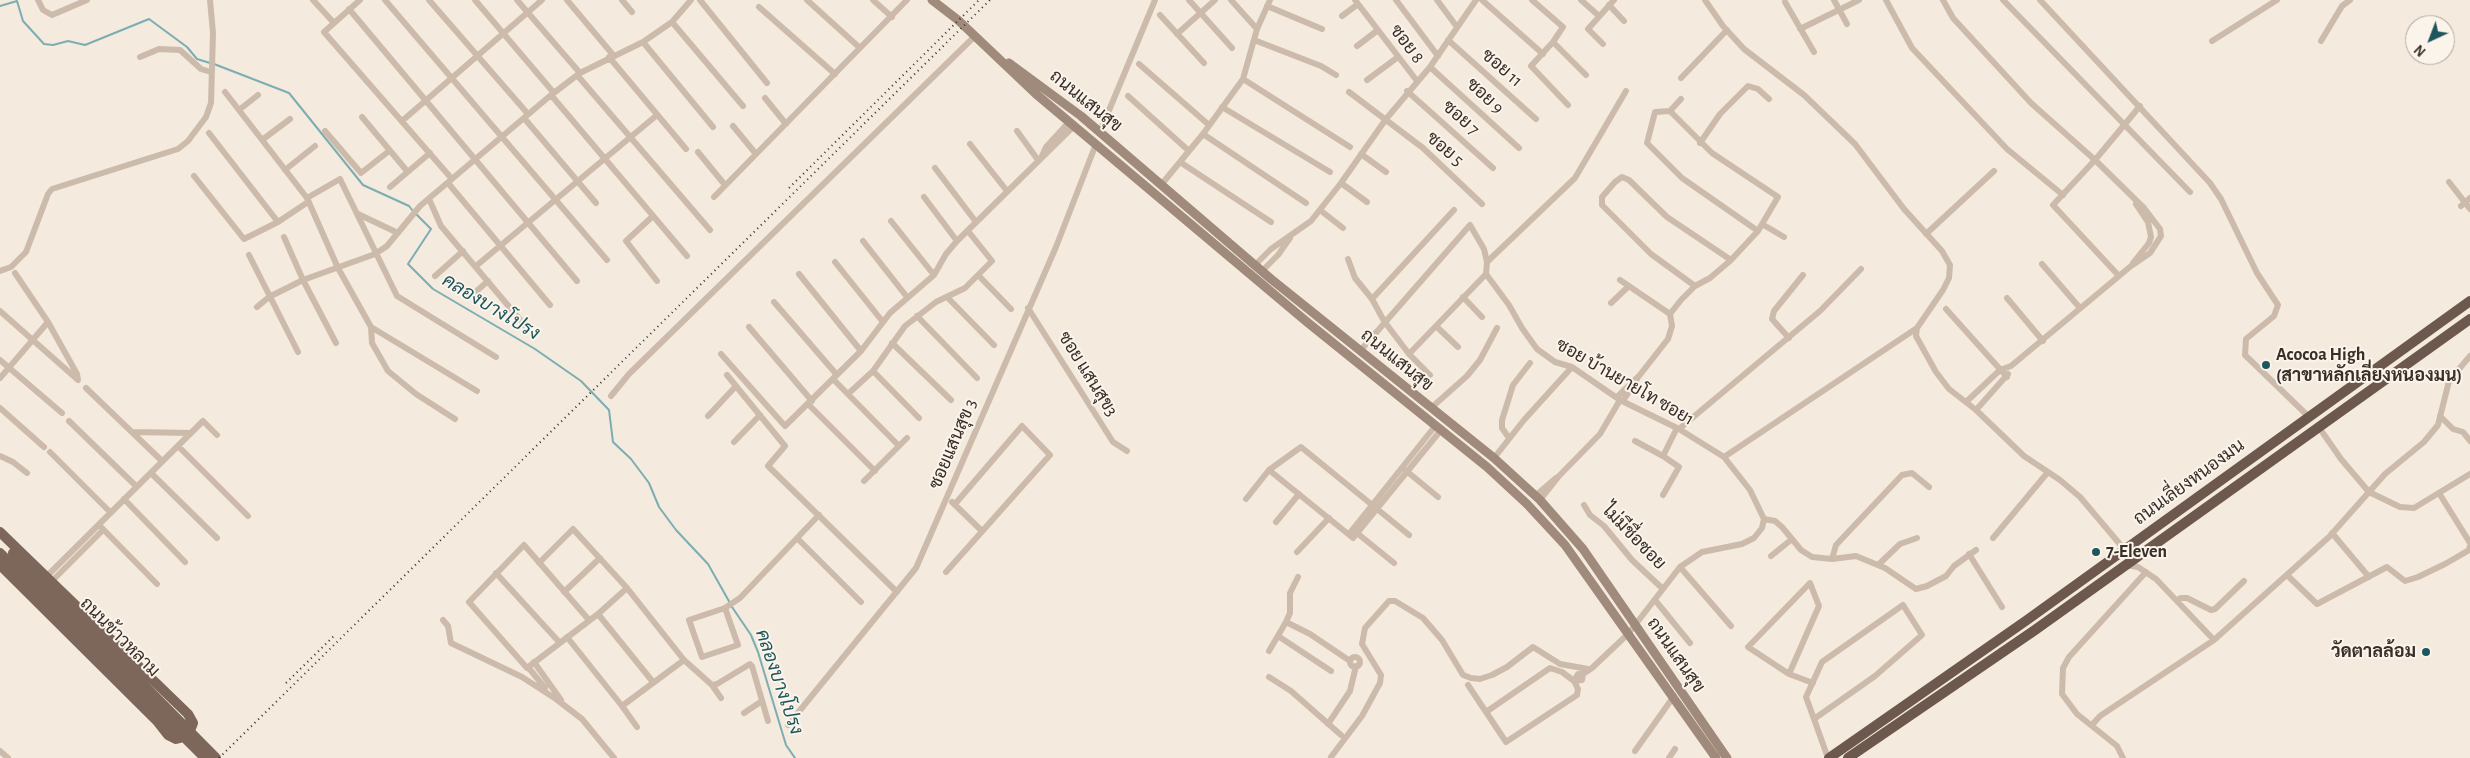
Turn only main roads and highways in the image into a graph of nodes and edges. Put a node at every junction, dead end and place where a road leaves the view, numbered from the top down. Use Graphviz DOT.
graph roads {
  1 [pos="933,0"];
  2 [pos="984,46"];
  3 [pos="1081,116"];
  4 [pos="1072,124"];
  5 [pos="2470,301"];
  6 [pos="2470,319"];
  7 [pos="1352,344"];
  8 [pos="1346,354"];
  9 [pos="1369,358"];
  10 [pos="1361,366"];
  11 [pos="0,532"];
  12 [pos="0,540"];
  13 [pos="0,553"];
  14 [pos="0,565"];
  15 [pos="48,586"];
  16 [pos="2027,620"];
  17 [pos="2035,630"];
  18 [pos="205,758"];
  19 [pos="216,758"];
  20 [pos="1716,758"];
  21 [pos="1728,758"];
  22 [pos="1829,758"];
  23 [pos="1848,758"];
  1 -- 2 [label="main road, ถนนแสนสุข"];
  2 -- 3 [label="main road, ถนนแสนสุข"];
  2 -- 4 [label="main road, ถนนแสนสุข"];
  3 -- 4 [label="main road"];
  3 -- 7 [label="main road, ถนนแสนสุข"];
  4 -- 8 [label="main road, ถนนแสนสุข"];
  5 -- 16 [label="highway, ถนนเลี่ยงหนองมน"];
  6 -- 17 [label="highway, ถนนเลี่ยงหนองมน"];
  7 -- 8 [label="main road"];
  7 -- 9 [label="main road, ถนนแสนสุข"];
  8 -- 10 [label="main road, ถนนแสนสุข"];
  9 -- 10 [label="main road"];
  9 -- 21 [label="main road, ถนนแสนสุข"];
  10 -- 20 [label="main road, ถนนแสนสุข"];
  11 -- 15 [label="main road"];
  12 -- 15 [label="main road, ถนนข้าวหลาม"];
  13 -- 15 [label="main road, ถนนข้าวหลาม"];
  14 -- 15 [label="main road"];
  15 -- 18 [label="main road, ถนนข้าวหลาม"];
  15 -- 19 [label="main road, ถนนข้าวหลาม"];
  16 -- 17 [label="highway"];
  16 -- 22 [label="highway, ถนนเลี่ยงหนองมน"];
  17 -- 23 [label="highway, ถนนเลี่ยงหนองมน"];
}
